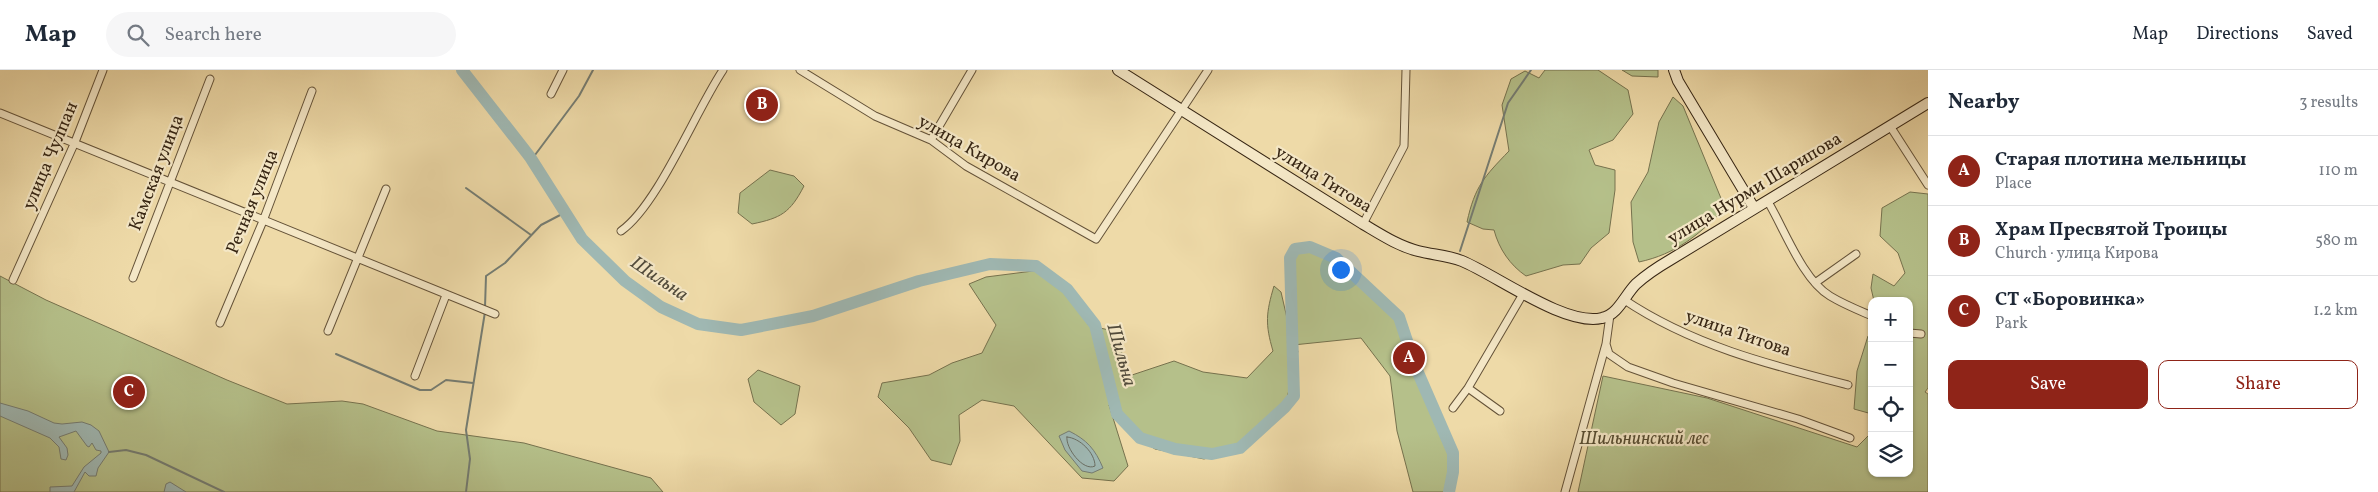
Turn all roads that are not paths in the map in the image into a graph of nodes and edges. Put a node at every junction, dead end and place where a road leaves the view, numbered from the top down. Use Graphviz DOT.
graph roads {
  1 [pos="103,70"];
  2 [pos="563,70"];
  3 [pos="722,70"];
  4 [pos="800,70"];
  5 [pos="972,70"];
  6 [pos="1118,70"];
  7 [pos="1208,70"];
  8 [pos="1406,70"];
  9 [pos="1674,70"];
  10 [pos="210,79"];
  11 [pos="312,91"];
  12 [pos="552,94"];
  13 [pos="1928,103"];
  14 [pos="1182,110"];
  15 [pos="0,113"];
  16 [pos="1890,126"];
  17 [pos="931,140"];
  18 [pos="75,142"];
  19 [pos="168,181"];
  20 [pos="1928,185"];
  21 [pos="386,189"];
  22 [pos="1767,200"];
  23 [pos="1754,208"];
  24 [pos="263,221"];
  25 [pos="1363,224"];
  26 [pos="620,230"];
  27 [pos="1856,254"];
  28 [pos="356,259"];
  29 [pos="133,278"];
  30 [pos="13,280"];
  31 [pos="1815,282"];
  32 [pos="1523,294"];
  33 [pos="446,295"];
  34 [pos="1623,299"];
  35 [pos="495,314"];
  36 [pos="1868,314"];
  37 [pos="1610,315"];
  38 [pos="220,323"];
  39 [pos="328,331"];
  40 [pos="1913,333"];
  41 [pos="1921,334"];
  42 [pos="1606,344"];
  43 [pos="415,376"];
  44 [pos="1848,385"];
  45 [pos="1468,388"];
  46 [pos="1454,408"];
  47 [pos="1500,411"];
  48 [pos="1850,438"];
  49 [pos="1564,492"];
  1 -- 18 [label="street, улица Чулпан"];
  2 -- 12 [label="street"];
  3 -- 26 [label="street"];
  4 -- 17 [label="street, улица Кирова"];
  5 -- 17 [label="street"];
  6 -- 14 [label="street, улица Титова"];
  7 -- 14 [label="street"];
  8 -- 25 [label="street"];
  9 -- 23 [label="street"];
  10 -- 19 [label="street, Камская улица"];
  11 -- 24 [label="street, Речная улица"];
  13 -- 16 [label="street, улица Нурми Шарипова"];
  14 -- 17 [label="street, улица Кирова"];
  14 -- 25 [label="street, улица Титова"];
  15 -- 18 [label="street"];
  16 -- 20 [label="street"];
  16 -- 22 [label="street, улица Нурми Шарипова"];
  18 -- 19 [label="street"];
  18 -- 30 [label="street, улица Чулпан"];
  19 -- 24 [label="street"];
  19 -- 29 [label="street, Камская улица"];
  21 -- 28 [label="street"];
  22 -- 23 [label="street, улица Нурми Шарипова"];
  22 -- 31 [label="street"];
  23 -- 34 [label="street, улица Нурми Шарипова"];
  24 -- 28 [label="street"];
  24 -- 38 [label="street, Речная улица"];
  25 -- 32 [label="street, улица Титова"];
  27 -- 31 [label="street"];
  28 -- 33 [label="street"];
  28 -- 39 [label="street"];
  31 -- 36 [label="street"];
  32 -- 37 [label="street, улица Титова"];
  32 -- 45 [label="street"];
  33 -- 35 [label="street"];
  33 -- 43 [label="street"];
  34 -- 37 [label="street, улица Нурми Шарипова"];
  34 -- 44 [label="street, улица Титова"];
  37 -- 42 [label="street"];
  40 -- 41 [label="street"];
  42 -- 48 [label="street"];
  42 -- 49 [label="street"];
  45 -- 46 [label="street"];
  45 -- 47 [label="street"];
}
